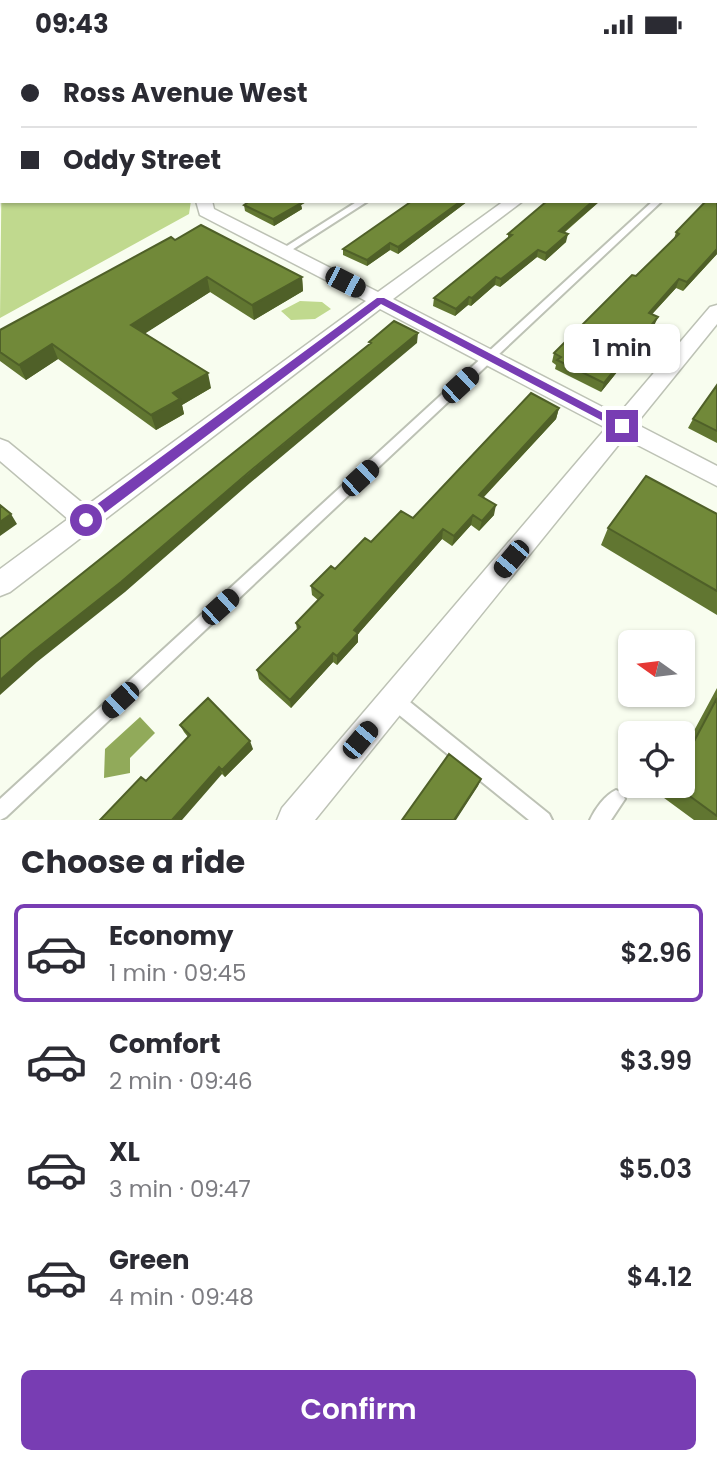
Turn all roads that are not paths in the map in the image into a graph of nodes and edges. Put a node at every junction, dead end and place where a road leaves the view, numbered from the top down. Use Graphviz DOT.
graph roads {
  1 [pos="361,203"];
  2 [pos="513,203"];
  3 [pos="657,203"];
  4 [pos="204,204"];
  5 [pos="284,251"];
  6 [pos="380,300"];
  7 [pos="717,311"];
  8 [pos="491,357"];
  9 [pos="622,426"];
  10 [pos="0,448"];
  11 [pos="717,477"];
  12 [pos="86,520"];
  13 [pos="0,584"];
  14 [pos="394,700"];
  15 [pos="616,799"];
  16 [pos="0,811"];
  17 [pos="293,820"];
  18 [pos="543,820"];
  19 [pos="599,820"];
  1 -- 5 [label="lane"];
  2 -- 6 [label="street"];
  3 -- 8 [label="lane"];
  4 -- 5 [label="street"];
  5 -- 6 [label="street"];
  6 -- 8 [label="street"];
  6 -- 12 [label="street"];
  7 -- 9 [label="street"];
  8 -- 9 [label="street"];
  8 -- 16 [label="lane"];
  9 -- 11 [label="street"];
  9 -- 14 [label="street"];
  10 -- 12 [label="street"];
  12 -- 13 [label="street"];
  14 -- 17 [label="street"];
  14 -- 18 [label="lane"];
  15 -- 19 [label="lane"];
}
